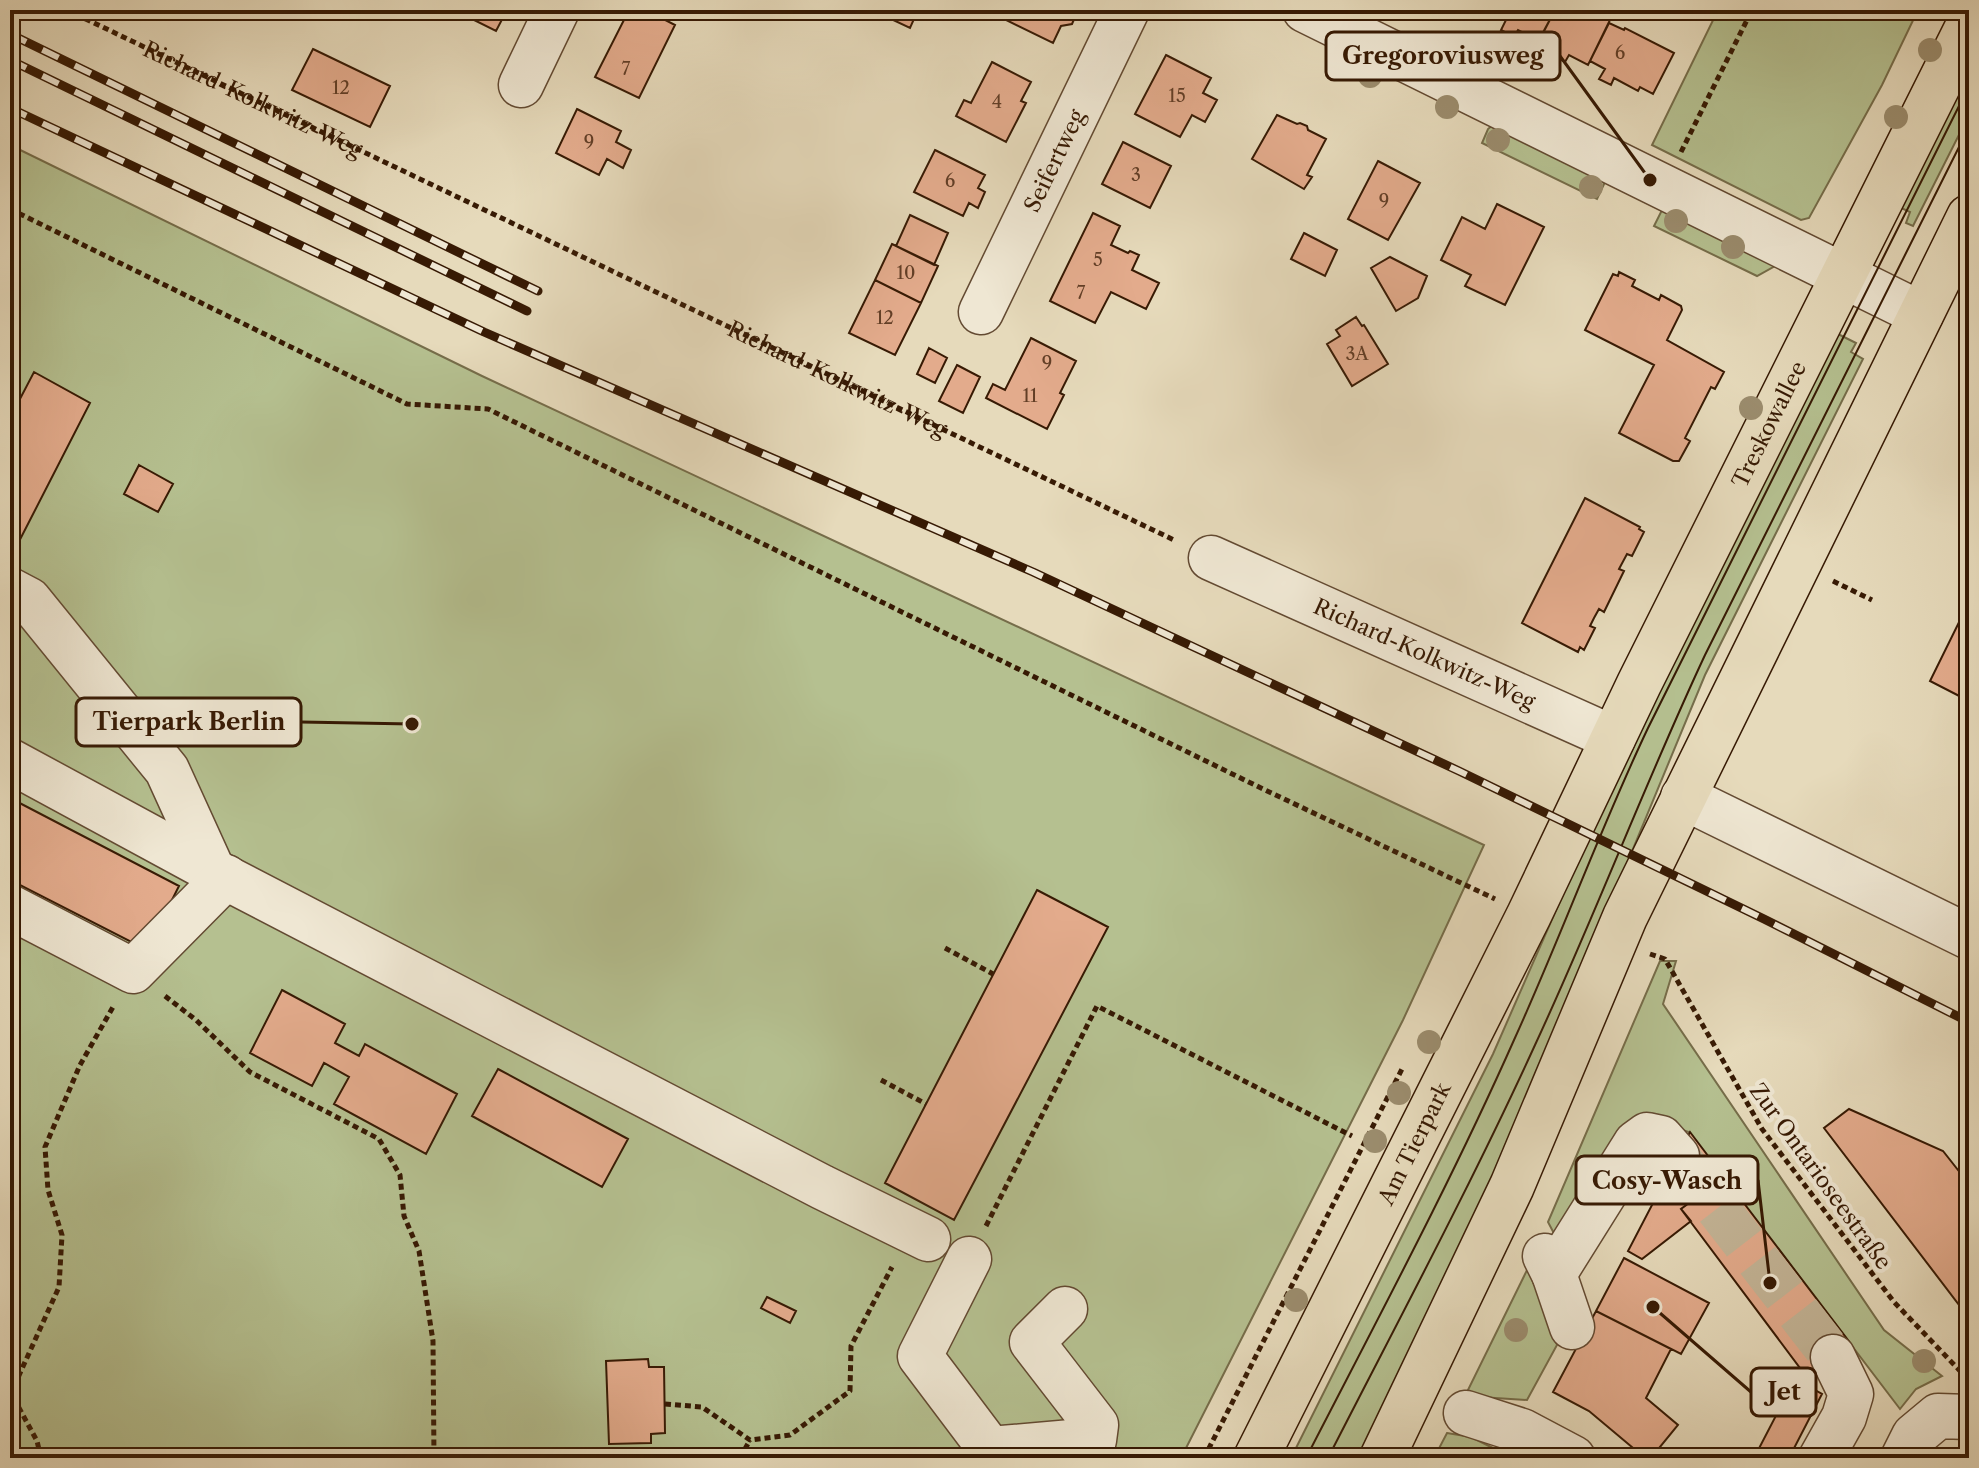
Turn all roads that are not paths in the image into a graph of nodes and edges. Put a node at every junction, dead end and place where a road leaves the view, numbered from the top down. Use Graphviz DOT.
graph roads {
  1 [pos="557,10"];
  2 [pos="1127,10"];
  3 [pos="1305,10"];
  4 [pos="1969,24"];
  5 [pos="521,85"];
  6 [pos="1969,217"];
  7 [pos="1843,276"];
  8 [pos="981,312"];
  9 [pos="1921,314"];
  10 [pos="1211,558"];
  11 [pos="10,590"];
  12 [pos="1613,738"];
  13 [pos="10,761"];
  14 [pos="1683,797"];
  15 [pos="1571,827"];
  16 [pos="220,874"];
  17 [pos="10,907"];
  18 [pos="1969,937"];
  19 [pos="1677,1156"];
  20 [pos="920,1235"];
  21 [pos="969,1259"];
  22 [pos="1065,1309"];
  23 [pos="1572,1327"];
  24 [pos="1833,1357"];
  25 [pos="1466,1413"];
  26 [pos="1968,1416"];
  27 [pos="1543,1447"];
  28 [pos="1256,1458"];
  29 [pos="1382,1458"];
  30 [pos="1821,1458"];
  31 [pos="1903,1458"];
  1 -- 5 [label="street"];
  2 -- 8 [label="street, Seifertweg"];
  3 -- 7 [label="street"];
  4 -- 7 [label="main road, Treskowallee"];
  6 -- 9 [label="main road"];
  7 -- 9 [label="street"];
  7 -- 12 [label="main road, Treskowallee"];
  9 -- 14 [label="main road"];
  10 -- 12 [label="street, Richard-Kolkwitz-Weg"];
  11 -- 16 [label="street"];
  12 -- 15 [label="main road, Treskowallee"];
  13 -- 16 [label="street"];
  14 -- 18 [label="street"];
  14 -- 29 [label="main road"];
  15 -- 28 [label="main road, Am Tierpark"];
  16 -- 17 [label="street"];
  16 -- 20 [label="street"];
  19 -- 23 [label="street"];
  21 -- 22 [label="street"];
  24 -- 30 [label="street"];
  25 -- 27 [label="street"];
  26 -- 31 [label="street"];
}
